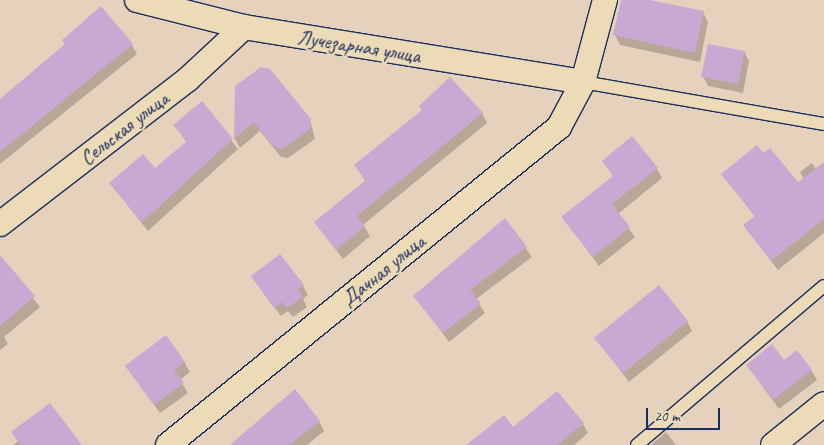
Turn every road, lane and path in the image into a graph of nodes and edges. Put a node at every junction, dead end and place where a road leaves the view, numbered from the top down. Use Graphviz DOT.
graph roads {
  1 [pos="137,0"];
  2 [pos="605,0"];
  3 [pos="244,27"];
  4 [pos="583,82"];
  5 [pos="824,124"];
  6 [pos="0,224"];
  7 [pos="824,286"];
  8 [pos="824,404"];
  9 [pos="168,445"];
  10 [pos="636,445"];
  11 [pos="773,445"];
  1 -- 3 [label="street, Лучезарная улица"];
  2 -- 4 [label="street, Дачная улица"];
  3 -- 4 [label="street, Лучезарная улица"];
  3 -- 6 [label="street, Сельская улица"];
  4 -- 5 [label="lane"];
  4 -- 9 [label="street, Дачная улица"];
  7 -- 10 [label="lane"];
  8 -- 11 [label="street"];
}
